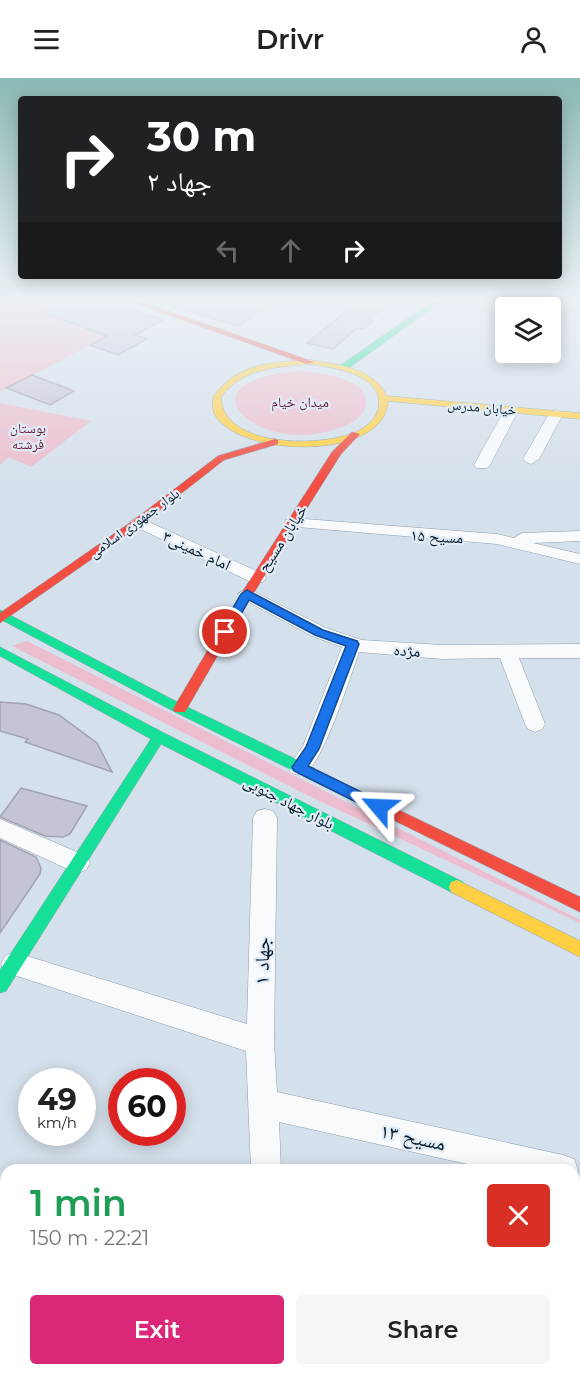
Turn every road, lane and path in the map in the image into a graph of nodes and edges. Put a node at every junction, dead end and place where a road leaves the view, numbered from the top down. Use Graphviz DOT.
graph roads {
  1 [pos="310,362"];
  2 [pos="352,362"];
  3 [pos="343,368"];
  4 [pos="384,398"];
  5 [pos="512,409"];
  6 [pos="556,414"];
  7 [pos="580,416"];
  8 [pos="230,425"];
  9 [pos="355,434"];
  10 [pos="275,442"];
  11 [pos="531,459"];
  12 [pos="482,465"];
  13 [pos="159,488"];
  14 [pos="138,522"];
  15 [pos="292,523"];
  16 [pos="580,536"];
  17 [pos="497,539"];
  18 [pos="580,560"];
  19 [pos="252,586"];
  20 [pos="1,616"];
  21 [pos="40,633"];
  22 [pos="353,644"];
  23 [pos="580,651"];
  24 [pos="3,652"];
  25 [pos="507,652"];
  26 [pos="180,709"];
  27 [pos="535,724"];
  28 [pos="159,737"];
  29 [pos="299,767"];
  30 [pos="265,818"];
  31 [pos="0,828"];
  32 [pos="78,863"];
  33 [pos="580,905"];
  34 [pos="580,949"];
  35 [pos="7,974"];
  36 [pos="260,1042"];
  37 [pos="264,1104"];
  38 [pos="266,1164"];
  39 [pos="536,1164"];
  1 -- 3 [label="main road"];
  1 -- 8 [label="main road"];
  2 -- 3 [label="main road"];
  3 -- 4 [label="main road"];
  4 -- 5 [label="main road, خیابان مدرس"];
  4 -- 9 [label="main road"];
  5 -- 6 [label="main road, خیابان مدرس"];
  5 -- 12 [label="street"];
  6 -- 7 [label="main road, خیابان مدرس"];
  6 -- 11 [label="street"];
  8 -- 10 [label="main road"];
  8 -- 13 [label="main road, بلوار جمهوری اسلامی"];
  9 -- 10 [label="main road"];
  9 -- 15 [label="main road, خیابان مسیح"];
  10 -- 14 [label="main road, بلوار جمهوری اسلامی"];
  14 -- 19 [label="street, امام خمینی۳"];
  14 -- 20 [label="main road, بلوار جمهوری اسلامی"];
  15 -- 17 [label="street, مسیح ۱۵"];
  15 -- 19 [label="main road, خیابان مسیح"];
  16 -- 17 [label="street"];
  17 -- 18 [label="street, مسیح ۱۵"];
  19 -- 22 [label="street, مژده"];
  19 -- 26 [label="main road, خیابان مسیح"];
  20 -- 21 [label="main road"];
  21 -- 24 [label="main road"];
  21 -- 26 [label="main road"];
  22 -- 25 [label="street, مژده"];
  22 -- 29 [label="street"];
  23 -- 25 [label="street, مژده"];
  24 -- 28 [label="main road, بلوار جهاد جنوبی"];
  25 -- 27 [label="street"];
  26 -- 29 [label="main road"];
  28 -- 32 [label="main road"];
  28 -- 34 [label="main road, بلوار جهاد جنوبی"];
  29 -- 33 [label="main road"];
  30 -- 36 [label="street, جهاد ۱"];
  31 -- 32 [label="street"];
  32 -- 35 [label="main road"];
  35 -- 36 [label="street"];
  36 -- 37 [label="street, جهاد ۱"];
  37 -- 38 [label="street, جهاد ۱"];
  37 -- 39 [label="street, مسیح ۱۳"];
}
